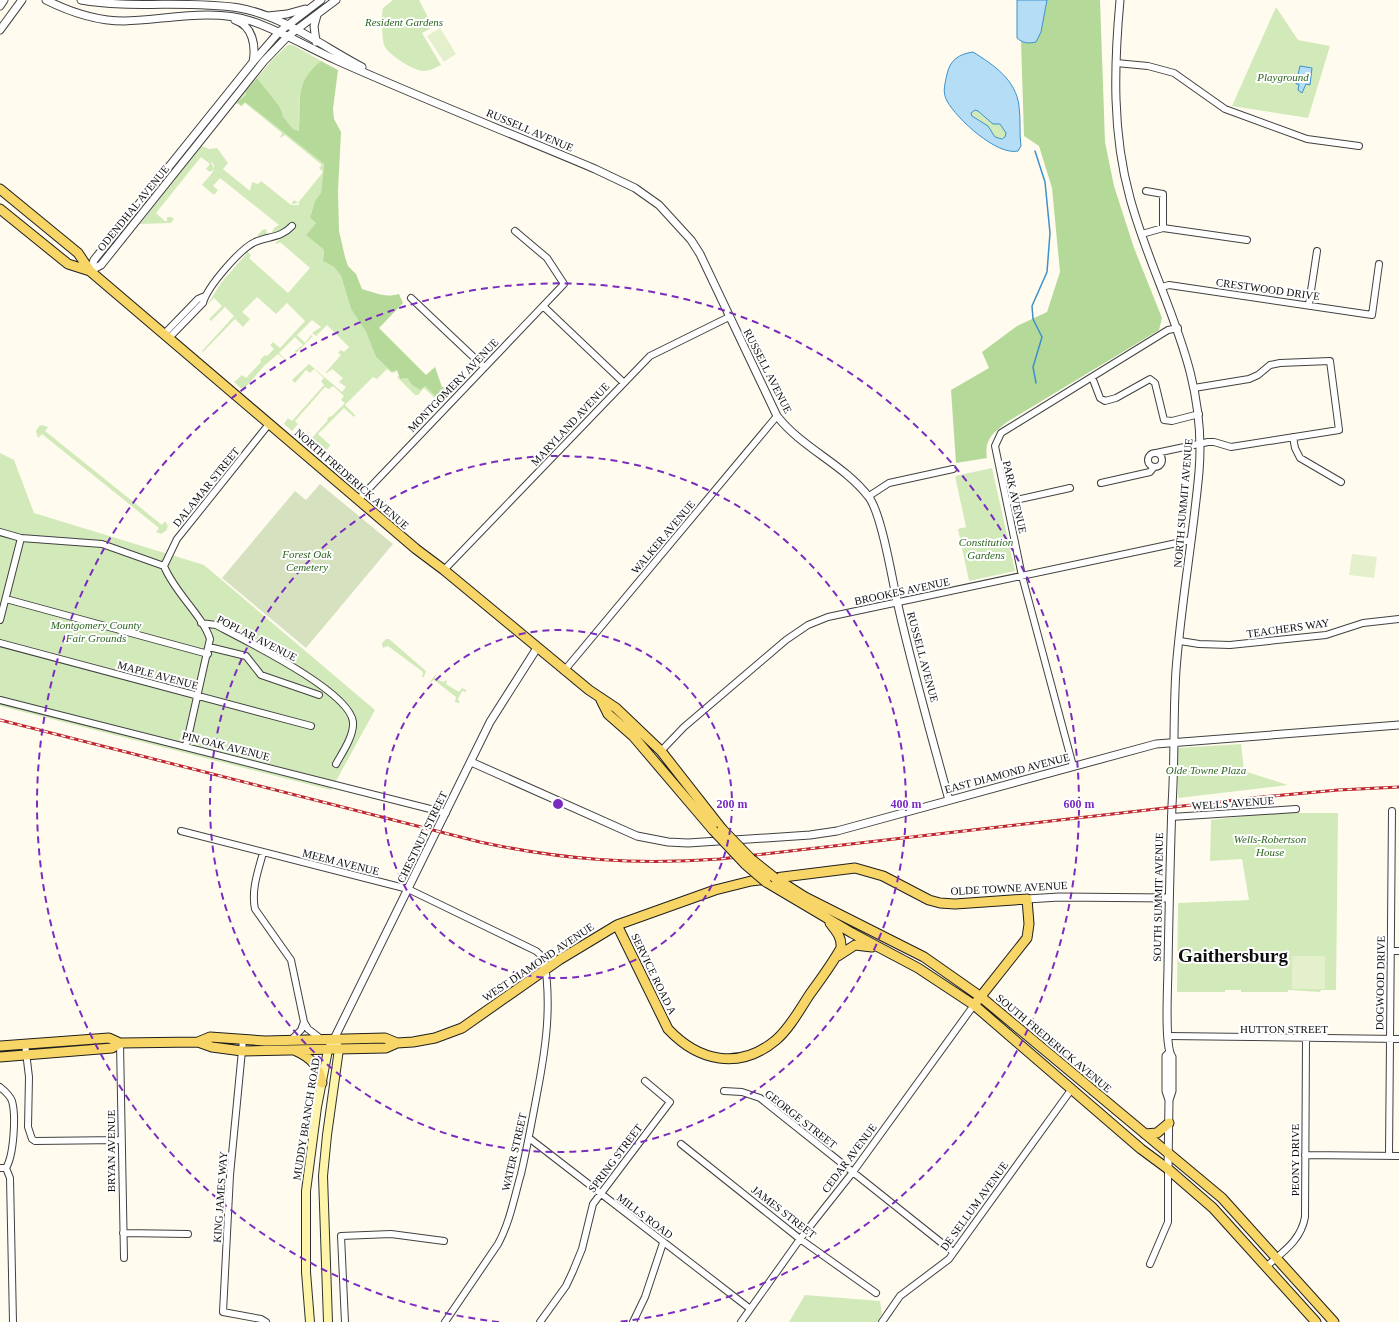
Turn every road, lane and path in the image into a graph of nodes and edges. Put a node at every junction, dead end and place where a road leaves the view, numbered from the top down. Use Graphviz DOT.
graph roads {
  1 [pos="4,0"];
  2 [pos="22,0"];
  3 [pos="46,0"];
  4 [pos="81,0"];
  5 [pos="336,0"];
  6 [pos="1120,0"];
  7 [pos="319,2"];
  8 [pos="0,6"];
  9 [pos="318,14"];
  10 [pos="219,16"];
  11 [pos="265,16"];
  12 [pos="288,25"];
  13 [pos="0,30"];
  14 [pos="299,30"];
  15 [pos="279,32"];
  16 [pos="288,36"];
  17 [pos="316,42"];
  18 [pos="253,62"];
  19 [pos="1116,63"];
  20 [pos="403,88"];
  21 [pos="1359,146"];
  22 [pos="0,188"];
  23 [pos="1146,191"];
  24 [pos="0,209"];
  25 [pos="292,226"];
  26 [pos="1163,228"];
  27 [pos="515,231"];
  28 [pos="1142,234"];
  29 [pos="1247,240"];
  30 [pos="1317,251"];
  31 [pos="1379,264"];
  32 [pos="90,271"];
  33 [pos="1162,287"];
  34 [pos="411,298"];
  35 [pos="1309,304"];
  36 [pos="543,306"];
  37 [pos="729,317"];
  38 [pos="1178,328"];
  39 [pos="166,336"];
  40 [pos="484,367"];
  41 [pos="1092,377"];
  42 [pos="623,382"];
  43 [pos="1194,388"];
  44 [pos="1199,414"];
  45 [pos="777,416"];
  46 [pos="269,424"];
  47 [pos="1293,437"];
  48 [pos="1200,443"];
  49 [pos="1156,453"];
  50 [pos="1154,467"];
  51 [pos="953,469"];
  52 [pos="1341,482"];
  53 [pos="1101,483"];
  54 [pos="1070,488"];
  55 [pos="869,496"];
  56 [pos="358,500"];
  57 [pos="1007,502"];
  58 [pos="0,532"];
  59 [pos="21,538"];
  60 [pos="1191,540"];
  61 [pos="164,566"];
  62 [pos="444,570"];
  63 [pos="1022,576"];
  64 [pos="6,599"];
  65 [pos="897,602"];
  66 [pos="1399,619"];
  67 [pos="0,620"];
  68 [pos="202,623"];
  69 [pos="1180,641"];
  70 [pos="0,643"];
  71 [pos="209,647"];
  72 [pos="537,648"];
  73 [pos="208,654"];
  74 [pos="564,671"];
  75 [pos="319,695"];
  76 [pos="198,696"];
  77 [pos="0,700"];
  78 [pos="601,700"];
  79 [pos="1399,725"];
  80 [pos="311,726"];
  81 [pos="1174,742"];
  82 [pos="186,746"];
  83 [pos="661,752"];
  84 [pos="471,762"];
  85 [pos="336,764"];
  86 [pos="1073,766"];
  87 [pos="950,800"];
  88 [pos="1296,809"];
  89 [pos="1392,811"];
  90 [pos="446,813"];
  91 [pos="1171,817"];
  92 [pos="718,830"];
  93 [pos="181,831"];
  94 [pos="263,853"];
  95 [pos="1391,866"];
  96 [pos="1399,866"];
  97 [pos="786,875"];
  98 [pos="408,889"];
  99 [pos="1169,898"];
  100 [pos="1027,899"];
  101 [pos="826,918"];
  102 [pos="617,925"];
  103 [pos="881,949"];
  104 [pos="1391,951"];
  105 [pos="1399,951"];
  106 [pos="834,959"];
  107 [pos="546,969"];
  108 [pos="981,997"];
  109 [pos="974,1006"];
  110 [pos="304,1022"];
  111 [pos="1168,1036"];
  112 [pos="321,1039"];
  113 [pos="334,1039"];
  114 [pos="1306,1039"];
  115 [pos="1390,1039"];
  116 [pos="1399,1039"];
  117 [pos="243,1040"];
  118 [pos="291,1040"];
  119 [pos="198,1042"];
  120 [pos="120,1043"];
  121 [pos="398,1043"];
  122 [pos="25,1044"];
  123 [pos="0,1046"];
  124 [pos="339,1049"];
  125 [pos="293,1050"];
  126 [pos="328,1050"];
  127 [pos="242,1051"];
  128 [pos="28,1054"];
  129 [pos="0,1057"];
  130 [pos="644,1081"];
  131 [pos="322,1083"];
  132 [pos="0,1086"];
  133 [pos="1071,1090"];
  134 [pos="724,1091"];
  135 [pos="1169,1123"];
  136 [pos="1145,1134"];
  137 [pos="529,1138"];
  138 [pos="121,1140"];
  139 [pos="681,1144"];
  140 [pos="1168,1152"];
  141 [pos="1305,1155"];
  142 [pos="1389,1155"];
  143 [pos="1399,1156"];
  144 [pos="3,1168"];
  145 [pos="1168,1169"];
  146 [pos="852,1172"];
  147 [pos="600,1194"];
  148 [pos="123,1233"];
  149 [pos="188,1234"];
  150 [pos="800,1239"];
  151 [pos="444,1241"];
  152 [pos="663,1243"];
  153 [pos="953,1252"];
  154 [pos="1277,1257"];
  155 [pos="124,1258"];
  156 [pos="1150,1264"];
  157 [pos="1267,1266"];
  158 [pos="876,1293"];
  159 [pos="749,1308"];
  160 [pos="13,1322"];
  161 [pos="266,1322"];
  162 [pos="310,1322"];
  163 [pos="328,1322"];
  164 [pos="346,1322"];
  165 [pos="445,1322"];
  166 [pos="540,1322"];
  167 [pos="633,1322"];
  168 [pos="741,1322"];
  169 [pos="882,1322"];
  170 [pos="1316,1322"];
  171 [pos="1334,1322"];
  1 -- 8 [label="street"];
  2 -- 13 [label="street"];
  3 -- 10 [label="street, RUSSELL AVENUE"];
  4 -- 11 [label="street, RUSSELL AVENUE"];
  5 -- 9 [label="street, ODENDHAL AVENUE"];
  6 -- 19 [label="street, NORTH SUMMIT AVENUE"];
  7 -- 11 [label="street"];
  7 -- 12 [label="street, ODENDHAL AVENUE"];
  9 -- 14 [label="street, ODENDHAL AVENUE"];
  9 -- 17 [label="street"];
  10 -- 15 [label="street, RUSSELL AVENUE"];
  10 -- 18 [label="street"];
  11 -- 12 [label="street, RUSSELL AVENUE"];
  12 -- 14 [label="street, RUSSELL AVENUE"];
  12 -- 15 [label="street, ODENDHAL AVENUE"];
  14 -- 16 [label="street, ODENDHAL AVENUE"];
  14 -- 17 [label="street, RUSSELL AVENUE"];
  15 -- 16 [label="street, RUSSELL AVENUE"];
  15 -- 18 [label="street, ODENDHAL AVENUE"];
  16 -- 20 [label="street, RUSSELL AVENUE"];
  16 -- 32 [label="street, ODENDHAL AVENUE"];
  17 -- 20 [label="street, RUSSELL AVENUE"];
  18 -- 32 [label="street, ODENDHAL AVENUE"];
  19 -- 21 [label="street"];
  19 -- 28 [label="street, NORTH SUMMIT AVENUE"];
  20 -- 37 [label="street, RUSSELL AVENUE"];
  22 -- 32 [label="main road, NORTH FREDERICK AVENUE"];
  23 -- 26 [label="street"];
  24 -- 32 [label="main road, NORTH FREDERICK AVENUE"];
  25 -- 39 [label="street"];
  26 -- 28 [label="street"];
  26 -- 29 [label="street"];
  27 -- 36 [label="street, MONTGOMERY AVENUE"];
  28 -- 33 [label="street, NORTH SUMMIT AVENUE"];
  30 -- 35 [label="street"];
  31 -- 35 [label="street, CRESTWOOD DRIVE"];
  32 -- 39 [label="main road, NORTH FREDERICK AVENUE"];
  33 -- 35 [label="street, CRESTWOOD DRIVE"];
  33 -- 38 [label="street, NORTH SUMMIT AVENUE"];
  34 -- 40 [label="street"];
  36 -- 40 [label="street, MONTGOMERY AVENUE"];
  36 -- 42 [label="street"];
  37 -- 42 [label="street, MARYLAND AVENUE"];
  37 -- 45 [label="street, RUSSELL AVENUE"];
  38 -- 41 [label="street, PARK AVENUE"];
  38 -- 43 [label="street, NORTH SUMMIT AVENUE"];
  39 -- 46 [label="main road, NORTH FREDERICK AVENUE"];
  40 -- 56 [label="street, MONTGOMERY AVENUE"];
  41 -- 44 [label="street"];
  41 -- 57 [label="street, PARK AVENUE"];
  42 -- 62 [label="street, MARYLAND AVENUE"];
  43 -- 44 [label="street, NORTH SUMMIT AVENUE"];
  43 -- 47 [label="street"];
  44 -- 48 [label="street, NORTH SUMMIT AVENUE"];
  45 -- 55 [label="street, RUSSELL AVENUE"];
  45 -- 74 [label="street, WALKER AVENUE"];
  46 -- 56 [label="main road, NORTH FREDERICK AVENUE"];
  46 -- 61 [label="street, DALAMAR STREET"];
  47 -- 48 [label="street"];
  47 -- 52 [label="street"];
  48 -- 49 [label="street"];
  48 -- 60 [label="street, NORTH SUMMIT AVENUE"];
  49 -- 50 [label="street"];
  49 -- 50 [label="street"];
  50 -- 53 [label="street"];
  51 -- 55 [label="street"];
  54 -- 57 [label="street"];
  55 -- 65 [label="street, RUSSELL AVENUE"];
  56 -- 62 [label="main road, NORTH FREDERICK AVENUE"];
  57 -- 63 [label="street, PARK AVENUE"];
  58 -- 59 [label="street"];
  59 -- 61 [label="street"];
  59 -- 64 [label="street"];
  60 -- 63 [label="street, BROOKES AVENUE"];
  60 -- 69 [label="street, NORTH SUMMIT AVENUE"];
  61 -- 68 [label="street, POPLAR AVENUE"];
  62 -- 72 [label="main road, NORTH FREDERICK AVENUE"];
  63 -- 65 [label="street, BROOKES AVENUE"];
  63 -- 86 [label="street, PARK AVENUE"];
  64 -- 67 [label="street"];
  64 -- 73 [label="street"];
  65 -- 83 [label="street, BROOKES AVENUE"];
  65 -- 87 [label="street, RUSSELL AVENUE"];
  66 -- 69 [label="street, TEACHERS WAY"];
  68 -- 71 [label="street"];
  68 -- 85 [label="street, POPLAR AVENUE"];
  69 -- 81 [label="street, NORTH SUMMIT AVENUE"];
  70 -- 76 [label="street, MAPLE AVENUE"];
  71 -- 73 [label="street"];
  71 -- 75 [label="street"];
  72 -- 74 [label="main road, NORTH FREDERICK AVENUE"];
  72 -- 84 [label="street, CHESTNUT STREET"];
  73 -- 76 [label="street"];
  74 -- 78 [label="main road, NORTH FREDERICK AVENUE"];
  76 -- 80 [label="street, MAPLE AVENUE"];
  76 -- 82 [label="street"];
  77 -- 82 [label="street, PIN OAK AVENUE"];
  78 -- 83 [label="main road, NORTH FREDERICK AVENUE"];
  78 -- 92 [label="main road, NORTH FREDERICK AVENUE"];
  79 -- 81 [label="street, EAST DIAMOND AVENUE"];
  81 -- 86 [label="street, EAST DIAMOND AVENUE"];
  81 -- 91 [label="street, SOUTH SUMMIT AVENUE"];
  82 -- 90 [label="street, PIN OAK AVENUE"];
  83 -- 92 [label="main road, NORTH FREDERICK AVENUE"];
  84 -- 87 [label="street, EAST DIAMOND AVENUE"];
  84 -- 90 [label="street, CHESTNUT STREET"];
  86 -- 87 [label="street, EAST DIAMOND AVENUE"];
  88 -- 91 [label="street, WELLS AVENUE"];
  89 -- 95 [label="street, DOGWOOD DRIVE"];
  90 -- 98 [label="street, CHESTNUT STREET"];
  91 -- 99 [label="street, SOUTH SUMMIT AVENUE"];
  92 -- 101 [label="main road, bridge"];
  92 -- 108 [label="main road, SOUTH FREDERICK AVENUE, bridge"];
  93 -- 94 [label="street, MEEM AVENUE"];
  94 -- 98 [label="street, MEEM AVENUE"];
  94 -- 110 [label="street"];
  95 -- 96 [label="street"];
  95 -- 104 [label="street, DOGWOOD DRIVE"];
  97 -- 100 [label="main road, OLDE TOWNE AVENUE"];
  97 -- 102 [label="main road, WEST DIAMOND AVENUE"];
  98 -- 107 [label="street, MEEM AVENUE"];
  98 -- 113 [label="street, CHESTNUT STREET"];
  99 -- 100 [label="street, OLDE TOWNE AVENUE"];
  99 -- 111 [label="street, SOUTH SUMMIT AVENUE"];
  100 -- 108 [label="main road"];
  101 -- 103 [label="main road"];
  101 -- 106 [label="main road"];
  102 -- 106 [label="main road, SERVICE ROAD A"];
  102 -- 107 [label="main road, WEST DIAMOND AVENUE"];
  103 -- 106 [label="main road"];
  103 -- 109 [label="main road"];
  104 -- 105 [label="street"];
  104 -- 115 [label="street, DOGWOOD DRIVE"];
  107 -- 121 [label="main road, WEST DIAMOND AVENUE"];
  107 -- 137 [label="street, WATER STREET"];
  108 -- 109 [label="main road"];
  108 -- 136 [label="main road, SOUTH FREDERICK AVENUE"];
  109 -- 133 [label="main road"];
  109 -- 146 [label="street, CEDAR AVENUE"];
  110 -- 112 [label="street"];
  110 -- 118 [label="street"];
  111 -- 114 [label="street, HUTTON STREET"];
  111 -- 135 [label="street, SOUTH SUMMIT AVENUE"];
  112 -- 113 [label="main road, WEST DIAMOND AVENUE"];
  112 -- 118 [label="main road, WEST DIAMOND AVENUE"];
  113 -- 121 [label="main road, WEST DIAMOND AVENUE"];
  113 -- 124 [label="main road"];
  113 -- 126 [label="main road, MUDDY BRANCH ROAD"];
  114 -- 115 [label="street, HUTTON STREET"];
  114 -- 141 [label="street, PEONY DRIVE"];
  115 -- 116 [label="street, HUTTON STREET"];
  115 -- 142 [label="street, DOGWOOD DRIVE"];
  117 -- 118 [label="main road, WEST DIAMOND AVENUE"];
  117 -- 119 [label="main road, WEST DIAMOND AVENUE"];
  117 -- 127 [label="street, KING JAMES WAY"];
  119 -- 120 [label="main road, WEST DIAMOND AVENUE"];
  119 -- 127 [label="main road, WEST DIAMOND AVENUE"];
  120 -- 122 [label="main road, WEST DIAMOND AVENUE"];
  120 -- 128 [label="main road, WEST DIAMOND AVENUE"];
  120 -- 138 [label="street, BRYAN AVENUE"];
  121 -- 124 [label="main road, WEST DIAMOND AVENUE"];
  122 -- 123 [label="main road, WEST DIAMOND AVENUE"];
  122 -- 128 [label="street"];
  124 -- 126 [label="main road, WEST DIAMOND AVENUE"];
  124 -- 163 [label="main road, MUDDY BRANCH ROAD"];
  125 -- 126 [label="main road, WEST DIAMOND AVENUE"];
  125 -- 127 [label="main road, WEST DIAMOND AVENUE"];
  125 -- 131 [label="main road"];
  126 -- 131 [label="main road, MUDDY BRANCH ROAD"];
  127 -- 161 [label="street, KING JAMES WAY"];
  128 -- 129 [label="main road, WEST DIAMOND AVENUE"];
  128 -- 138 [label="street"];
  130 -- 147 [label="street, SPRING STREET"];
  131 -- 162 [label="main road, MUDDY BRANCH ROAD"];
  132 -- 144 [label="street"];
  133 -- 145 [label="main road"];
  133 -- 153 [label="street, DE SELLUM AVENUE"];
  134 -- 146 [label="street, GEORGE STREET"];
  135 -- 136 [label="main road"];
  135 -- 140 [label="street, SOUTH SUMMIT AVENUE"];
  136 -- 140 [label="main road, SOUTH FREDERICK AVENUE"];
  137 -- 147 [label="street, MILLS ROAD"];
  137 -- 165 [label="street, WATER STREET"];
  138 -- 148 [label="street, BRYAN AVENUE"];
  139 -- 150 [label="street, JAMES STREET"];
  140 -- 145 [label="street, SOUTH SUMMIT AVENUE"];
  140 -- 154 [label="main road, SOUTH FREDERICK AVENUE"];
  141 -- 142 [label="street"];
  141 -- 154 [label="street, PEONY DRIVE"];
  142 -- 143 [label="street"];
  144 -- 160 [label="street"];
  145 -- 156 [label="street, SOUTH SUMMIT AVENUE"];
  145 -- 157 [label="main road"];
  146 -- 150 [label="street, CEDAR AVENUE"];
  146 -- 153 [label="street, GEORGE STREET"];
  147 -- 152 [label="street, MILLS ROAD"];
  147 -- 166 [label="street, SPRING STREET"];
  148 -- 149 [label="street"];
  148 -- 155 [label="street, BRYAN AVENUE"];
  150 -- 158 [label="street, JAMES STREET"];
  150 -- 159 [label="street, CEDAR AVENUE"];
  151 -- 164 [label="street"];
  152 -- 159 [label="street, MILLS ROAD"];
  152 -- 167 [label="street"];
  153 -- 169 [label="street, DE SELLUM AVENUE"];
  154 -- 157 [label="street, PEONY DRIVE"];
  154 -- 171 [label="main road, SOUTH FREDERICK AVENUE"];
  157 -- 170 [label="main road"];
  159 -- 168 [label="street, CEDAR AVENUE"];
}
